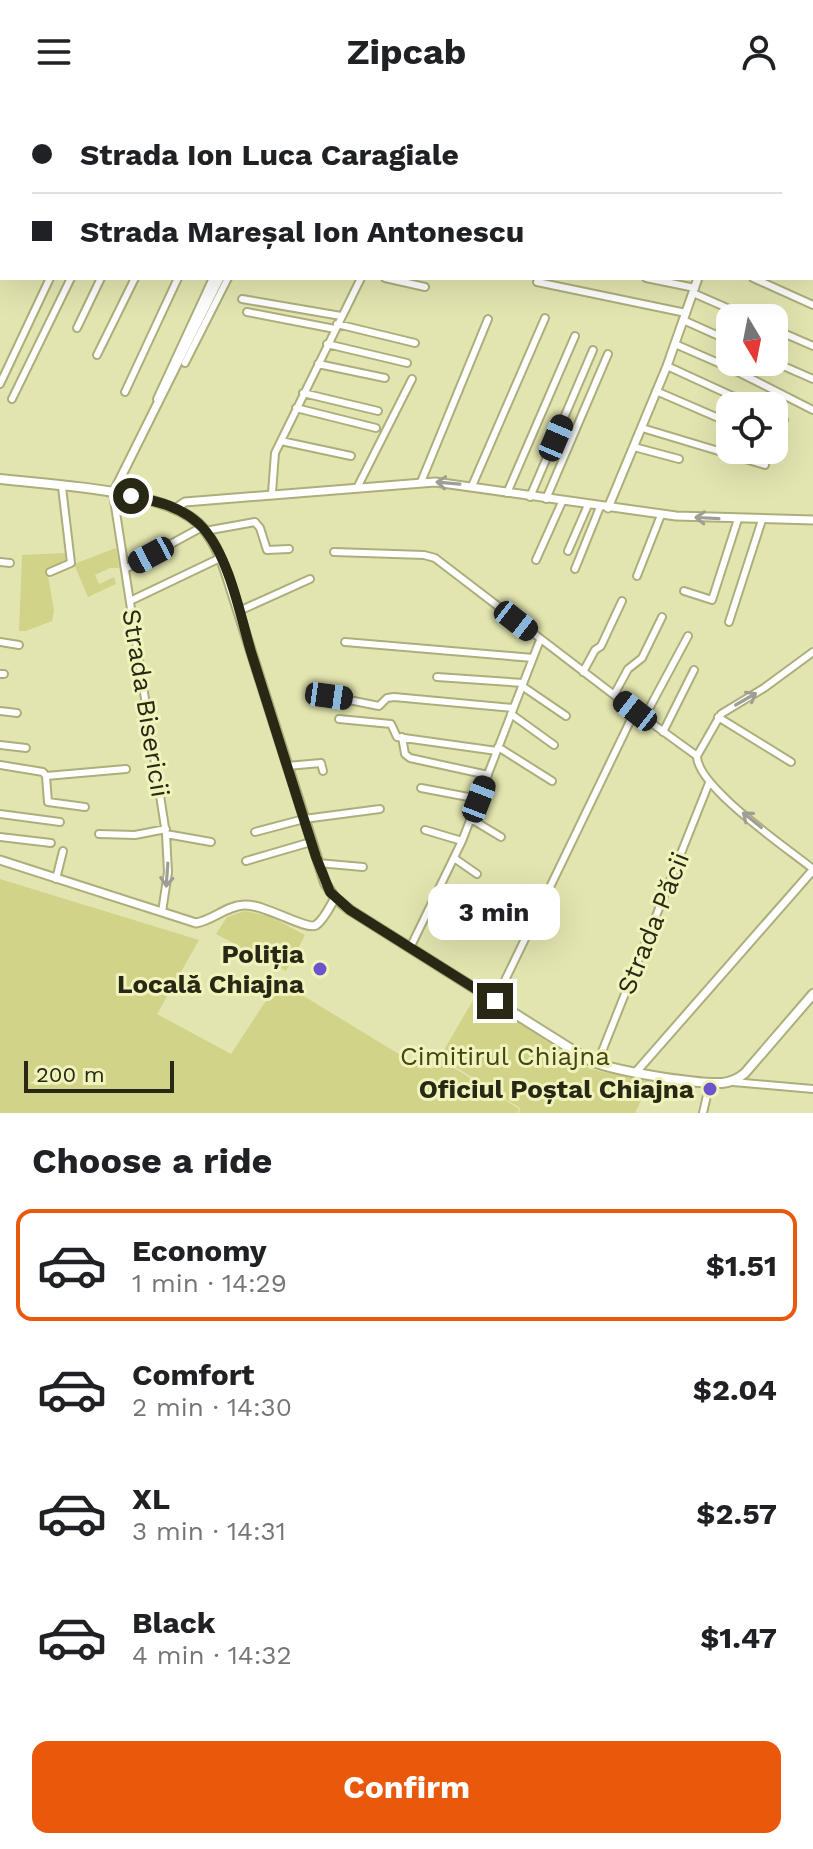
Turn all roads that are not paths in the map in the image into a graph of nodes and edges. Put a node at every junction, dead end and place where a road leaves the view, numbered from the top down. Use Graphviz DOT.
graph roads {
  1 [pos="49,280"];
  2 [pos="70,280"];
  3 [pos="100,280"];
  4 [pos="134,280"];
  5 [pos="177,280"];
  6 [pos="212,280"];
  7 [pos="219,280"];
  8 [pos="227,280"];
  9 [pos="360,280"];
  10 [pos="394,280"];
  11 [pos="666,280"];
  12 [pos="757,280"];
  13 [pos="537,282"];
  14 [pos="695,283"];
  15 [pos="425,287"];
  16 [pos="242,299"];
  17 [pos="728,304"];
  18 [pos="813,305"];
  19 [pos="247,312"];
  20 [pos="341,316"];
  21 [pos="685,317"];
  22 [pos="545,318"];
  23 [pos="488,319"];
  24 [pos="336,326"];
  25 [pos="77,328"];
  26 [pos="716,334"];
  27 [pos="788,335"];
  28 [pos="575,336"];
  29 [pos="415,343"];
  30 [pos="327,344"];
  31 [pos="675,344"];
  32 [pos="813,346"];
  33 [pos="593,350"];
  34 [pos="608,354"];
  35 [pos="97,355"];
  36 [pos="185,363"];
  37 [pos="407,363"];
  38 [pos="318,364"];
  39 [pos="667,366"];
  40 [pos="788,368"];
  41 [pos="385,378"];
  42 [pos="412,379"];
  43 [pos="813,379"];
  44 [pos="0,384"];
  45 [pos="656,391"];
  46 [pos="125,392"];
  47 [pos="724,392"];
  48 [pos="303,393"];
  49 [pos="12,399"];
  50 [pos="156,407"];
  51 [pos="296,408"];
  52 [pos="813,410"];
  53 [pos="378,411"];
  54 [pos="716,417"];
  55 [pos="376,428"];
  56 [pos="642,428"];
  57 [pos="281,441"];
  58 [pos="634,447"];
  59 [pos="351,456"];
  60 [pos="679,459"];
  61 [pos="765,465"];
  62 [pos="0,479"];
  63 [pos="421,482"];
  64 [pos="358,486"];
  65 [pos="472,486"];
  66 [pos="62,487"];
  67 [pos="114,492"];
  68 [pos="272,493"];
  69 [pos="507,493"];
  70 [pos="530,497"];
  71 [pos="546,499"];
  72 [pos="562,502"];
  73 [pos="588,505"];
  74 [pos="176,508"];
  75 [pos="604,508"];
  76 [pos="661,515"];
  77 [pos="738,519"];
  78 [pos="762,520"];
  79 [pos="813,520"];
  80 [pos="204,529"];
  81 [pos="289,549"];
  82 [pos="568,551"];
  83 [pos="334,552"];
  84 [pos="220,558"];
  85 [pos="536,560"];
  86 [pos="0,562"];
  87 [pos="10,563"];
  88 [pos="125,569"];
  89 [pos="575,569"];
  90 [pos="50,572"];
  91 [pos="637,576"];
  92 [pos="310,579"];
  93 [pos="684,591"];
  94 [pos="130,601"];
  95 [pos="622,601"];
  96 [pos="239,611"];
  97 [pos="662,617"];
  98 [pos="729,622"];
  99 [pos="688,636"];
  100 [pos="540,640"];
  101 [pos="0,642"];
  102 [pos="345,642"];
  103 [pos="19,645"];
  104 [pos="813,652"];
  105 [pos="533,658"];
  106 [pos="694,670"];
  107 [pos="583,672"];
  108 [pos="437,677"];
  109 [pos="523,685"];
  110 [pos="614,695"];
  111 [pos="329,696"];
  112 [pos="0,711"];
  113 [pos="512,711"];
  114 [pos="635,711"];
  115 [pos="17,713"];
  116 [pos="566,716"];
  117 [pos="718,717"];
  118 [pos="644,718"];
  119 [pos="339,719"];
  120 [pos="663,732"];
  121 [pos="402,737"];
  122 [pos="0,745"];
  123 [pos="554,745"];
  124 [pos="26,748"];
  125 [pos="498,749"];
  126 [pos="697,756"];
  127 [pos="791,762"];
  128 [pos="0,765"];
  129 [pos="287,766"];
  130 [pos="126,769"];
  131 [pos="323,771"];
  132 [pos="488,775"];
  133 [pos="46,776"];
  134 [pos="552,781"];
  135 [pos="709,783"];
  136 [pos="421,788"];
  137 [pos="479,799"];
  138 [pos="85,807"];
  139 [pos="380,809"];
  140 [pos="0,814"];
  141 [pos="304,819"];
  142 [pos="471,819"];
  143 [pos="60,822"];
  144 [pos="425,830"];
  145 [pos="166,832"];
  146 [pos="255,832"];
  147 [pos="99,834"];
  148 [pos="0,837"];
  149 [pos="501,837"];
  150 [pos="462,841"];
  151 [pos="211,842"];
  152 [pos="311,842"];
  153 [pos="51,843"];
  154 [pos="63,851"];
  155 [pos="454,858"];
  156 [pos="0,860"];
  157 [pos="246,861"];
  158 [pos="318,863"];
  159 [pos="363,867"];
  160 [pos="813,869"];
  161 [pos="477,874"];
  162 [pos="56,879"];
  163 [pos="439,890"];
  164 [pos="335,898"];
  165 [pos="162,912"];
  166 [pos="475,912"];
  167 [pos="410,948"];
  168 [pos="813,994"];
  169 [pos="495,1001"];
  170 [pos="597,1064"];
  171 [pos="636,1072"];
  172 [pos="710,1082"];
  173 [pos="731,1082"];
  174 [pos="813,1089"];
  175 [pos="703,1113"];
  1 -- 44 [label="street"];
  2 -- 49 [label="street"];
  3 -- 25 [label="street"];
  4 -- 35 [label="street"];
  5 -- 46 [label="street"];
  6 -- 50 [label="street"];
  7 -- 50 [label="street"];
  8 -- 36 [label="street"];
  9 -- 20 [label="street"];
  10 -- 15 [label="street"];
  11 -- 14 [label="street"];
  12 -- 18 [label="street"];
  13 -- 21 [label="street"];
  14 -- 17 [label="street"];
  14 -- 21 [label="street"];
  16 -- 20 [label="street"];
  19 -- 24 [label="street"];
  20 -- 24 [label="street"];
  21 -- 26 [label="street"];
  21 -- 31 [label="street"];
  22 -- 65 [label="street"];
  23 -- 63 [label="street"];
  24 -- 29 [label="street"];
  24 -- 30 [label="street"];
  27 -- 32 [label="street"];
  28 -- 69 [label="street"];
  30 -- 37 [label="street"];
  30 -- 38 [label="street"];
  31 -- 39 [label="street"];
  31 -- 52 [label="street"];
  33 -- 70 [label="street"];
  34 -- 71 [label="street"];
  38 -- 41 [label="street"];
  38 -- 48 [label="street"];
  39 -- 45 [label="street"];
  39 -- 47 [label="street"];
  40 -- 43 [label="street"];
  42 -- 64 [label="street"];
  45 -- 54 [label="street"];
  45 -- 56 [label="street"];
  48 -- 51 [label="street"];
  48 -- 53 [label="street"];
  50 -- 67 [label="street"];
  51 -- 55 [label="street"];
  51 -- 57 [label="street"];
  56 -- 58 [label="street"];
  56 -- 61 [label="street"];
  57 -- 59 [label="street"];
  57 -- 68 [label="street"];
  58 -- 60 [label="street"];
  58 -- 75 [label="street"];
  62 -- 66 [label="main road"];
  63 -- 64 [label="street"];
  65 -- 63 [label="street, one-way"];
  64 -- 68 [label="street"];
  65 -- 69 [label="street"];
  66 -- 67 [label="main road"];
  66 -- 90 [label="street"];
  67 -- 74 [label="main road"];
  67 -- 88 [label="street, Strada Bisericii"];
  68 -- 74 [label="street"];
  69 -- 70 [label="street"];
  70 -- 71 [label="street"];
  71 -- 72 [label="street"];
  72 -- 73 [label="street"];
  72 -- 85 [label="street"];
  73 -- 75 [label="street"];
  73 -- 82 [label="street"];
  74 -- 80 [label="main road"];
  75 -- 76 [label="street"];
  75 -- 89 [label="street"];
  77 -- 76 [label="street, one-way"];
  76 -- 91 [label="street"];
  77 -- 78 [label="street"];
  77 -- 93 [label="street"];
  78 -- 79 [label="street"];
  78 -- 98 [label="street"];
  80 -- 81 [label="street"];
  80 -- 84 [label="main road"];
  80 -- 88 [label="street"];
  83 -- 100 [label="street"];
  84 -- 94 [label="street"];
  84 -- 96 [label="main road"];
  86 -- 87 [label="street"];
  88 -- 94 [label="street, Strada Bisericii"];
  92 -- 96 [label="street"];
  94 -- 145 [label="street, Strada Bisericii"];
  95 -- 107 [label="street"];
  96 -- 129 [label="main road"];
  97 -- 110 [label="street"];
  99 -- 118 [label="street"];
  100 -- 105 [label="street"];
  100 -- 107 [label="street"];
  101 -- 103 [label="street"];
  102 -- 105 [label="street"];
  117 -- 104 [label="street, one-way"];
  105 -- 109 [label="street"];
  106 -- 120 [label="street"];
  107 -- 110 [label="street"];
  108 -- 109 [label="street"];
  109 -- 113 [label="street"];
  109 -- 116 [label="street"];
  110 -- 114 [label="street"];
  111 -- 113 [label="street"];
  112 -- 115 [label="street"];
  113 -- 123 [label="street"];
  113 -- 125 [label="street"];
  114 -- 118 [label="street"];
  114 -- 169 [label="street"];
  117 -- 126 [label="street"];
  117 -- 127 [label="street"];
  118 -- 120 [label="street"];
  119 -- 121 [label="street"];
  120 -- 126 [label="street"];
  121 -- 125 [label="street"];
  121 -- 132 [label="street"];
  122 -- 124 [label="street"];
  125 -- 132 [label="street"];
  125 -- 134 [label="street"];
  126 -- 135 [label="street"];
  128 -- 133 [label="street"];
  129 -- 131 [label="street"];
  129 -- 141 [label="main road"];
  130 -- 133 [label="street"];
  132 -- 137 [label="street"];
  133 -- 138 [label="street"];
  160 -- 135 [label="street, one-way"];
  135 -- 170 [label="street, Strada Păcii"];
  136 -- 137 [label="street"];
  137 -- 142 [label="street"];
  139 -- 141 [label="street"];
  140 -- 143 [label="street"];
  141 -- 146 [label="street"];
  141 -- 152 [label="main road"];
  142 -- 149 [label="street"];
  142 -- 150 [label="street"];
  144 -- 150 [label="street"];
  145 -- 147 [label="street"];
  145 -- 151 [label="street"];
  145 -- 165 [label="street, Strada Bisericii, one-way"];
  148 -- 153 [label="street"];
  150 -- 155 [label="street"];
  152 -- 157 [label="street"];
  152 -- 158 [label="main road"];
  154 -- 162 [label="street"];
  155 -- 161 [label="street"];
  155 -- 163 [label="street"];
  156 -- 162 [label="street"];
  158 -- 159 [label="street"];
  158 -- 164 [label="main road"];
  160 -- 171 [label="street"];
  162 -- 165 [label="street"];
  163 -- 166 [label="street"];
  163 -- 167 [label="street"];
  164 -- 165 [label="street"];
  164 -- 167 [label="main road"];
  167 -- 169 [label="main road"];
  168 -- 173 [label="main road"];
  169 -- 170 [label="main road"];
  170 -- 171 [label="main road"];
  171 -- 172 [label="main road"];
  172 -- 173 [label="main road"];
  172 -- 175 [label="street"];
  173 -- 174 [label="street"];
}
